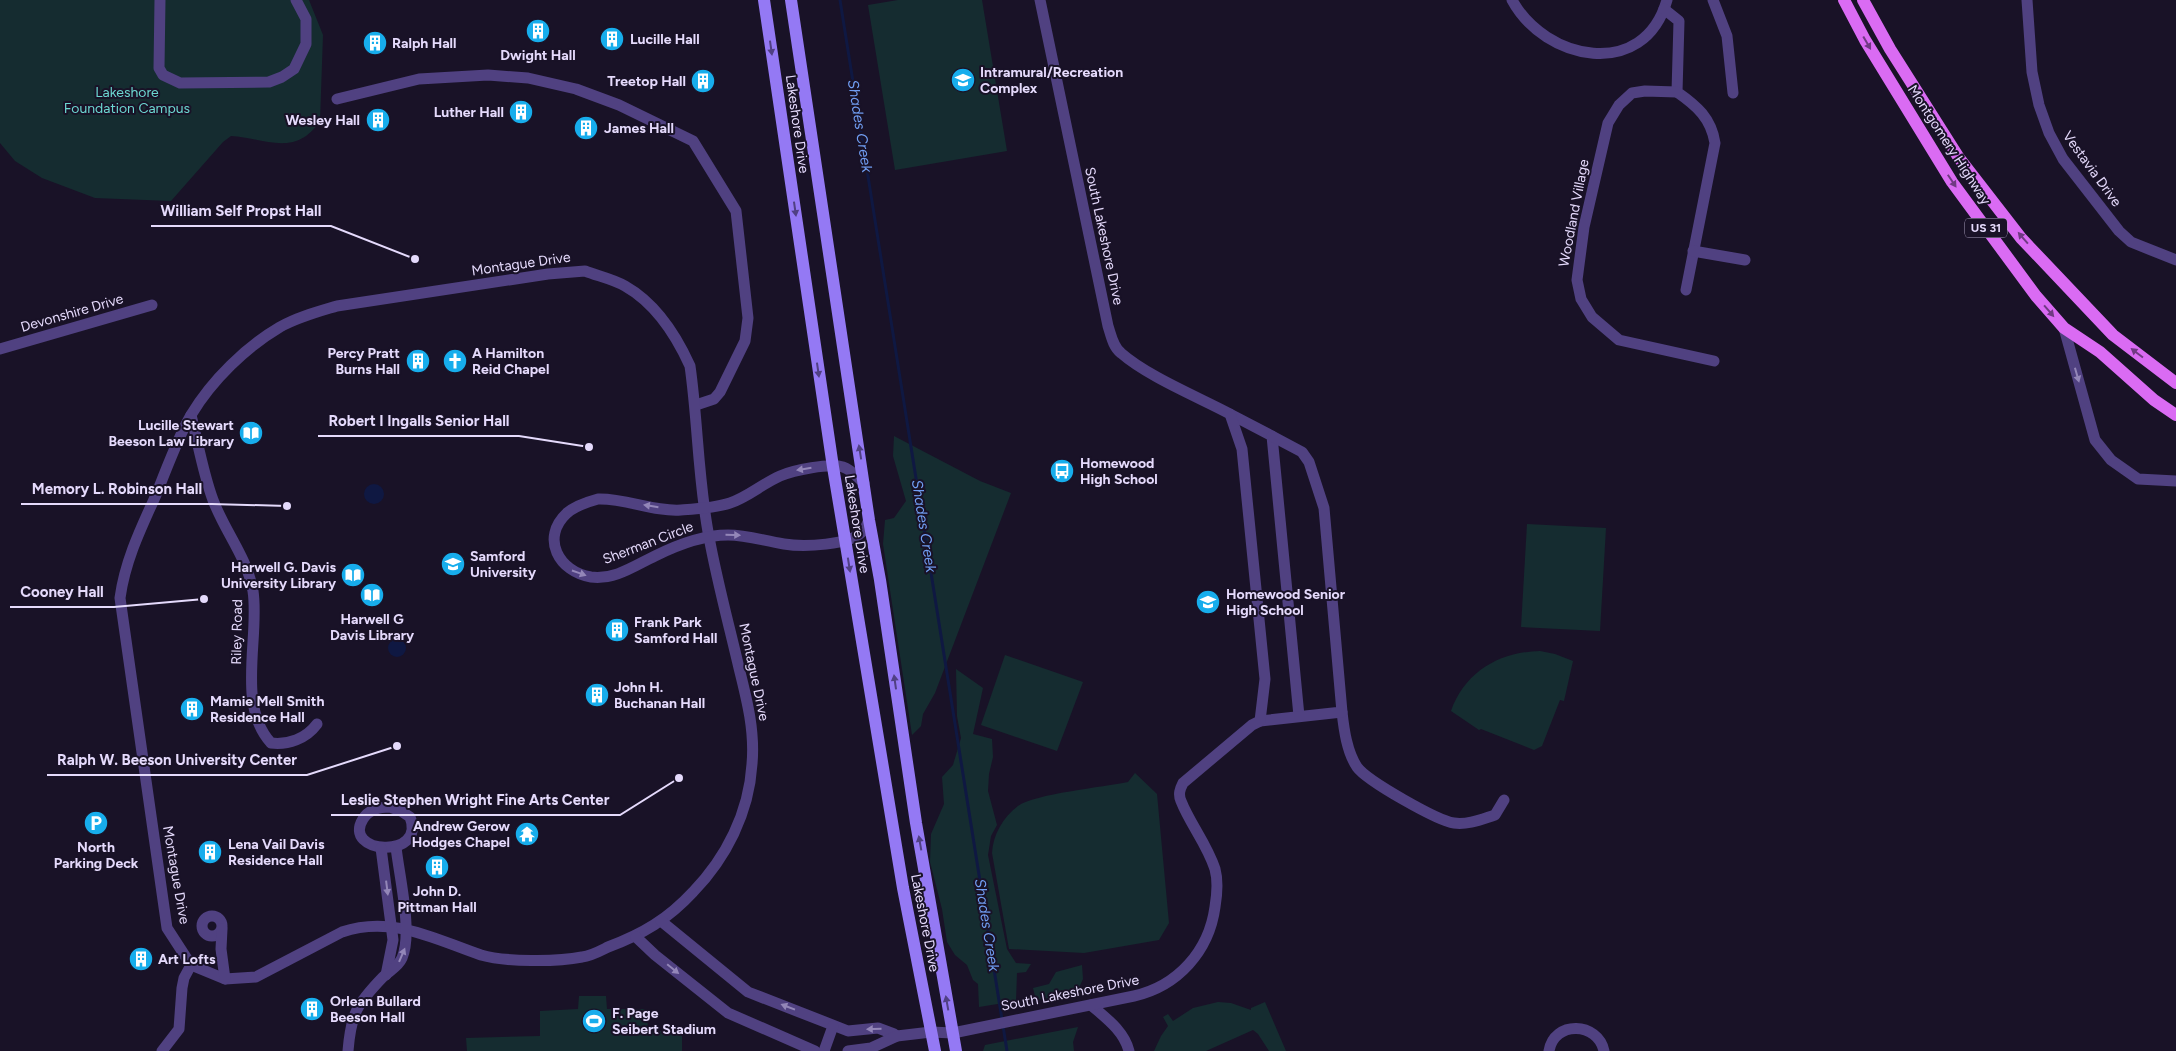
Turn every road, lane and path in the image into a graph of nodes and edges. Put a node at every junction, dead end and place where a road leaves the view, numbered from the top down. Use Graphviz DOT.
graph roads {
  1 [pos="160,0"];
  2 [pos="296,0"];
  3 [pos="764,0"];
  4 [pos="792,0"];
  5 [pos="1040,0"];
  6 [pos="1512,0"];
  7 [pos="1713,0"];
  8 [pos="1844,0"];
  9 [pos="1863,0"];
  10 [pos="2027,0"];
  11 [pos="1666,5"];
  12 [pos="1677,92"];
  13 [pos="1733,93"];
  14 [pos="337,99"];
  15 [pos="1693,251"];
  16 [pos="1745,260"];
  17 [pos="2176,260"];
  18 [pos="1686,290"];
  19 [pos="152,305"];
  20 [pos="2064,328"];
  21 [pos="0,349"];
  22 [pos="1714,361"];
  23 [pos="2176,382"];
  24 [pos="696,405"];
  25 [pos="1230,414"];
  26 [pos="191,415"];
  27 [pos="2176,415"];
  28 [pos="1272,436"];
  29 [pos="832,467"];
  30 [pos="2176,481"];
  31 [pos="864,483"];
  32 [pos="704,507"];
  33 [pos="869,520"];
  34 [pos="708,536"];
  35 [pos="846,540"];
  36 [pos="1342,712"];
  37 [pos="1299,716"];
  38 [pos="1260,721"];
  39 [pos="317,724"];
  40 [pos="1504,800"];
  41 [pos="396,847"];
  42 [pos="381,848"];
  43 [pos="661,920"];
  44 [pos="392,927"];
  45 [pos="222,929"];
  46 [pos="406,929"];
  47 [pos="208,935"];
  48 [pos="636,937"];
  49 [pos="221,949"];
  50 [pos="192,965"];
  51 [pos="386,975"];
  52 [pos="225,979"];
  53 [pos="1086,1006"];
  54 [pos="833,1026"];
  55 [pos="848,1031"];
  56 [pos="931,1032"];
  57 [pos="952,1033"];
  58 [pos="897,1036"];
  59 [pos="162,1051"];
  60 [pos="348,1051"];
  61 [pos="815,1051"];
  62 [pos="824,1051"];
  63 [pos="848,1051"];
  64 [pos="935,1051"];
  65 [pos="956,1051"];
  66 [pos="1129,1051"];
  67 [pos="1549,1051"];
  68 [pos="1604,1051"];
  1 -- 2 [label="street"];
  3 -- 29 [label="main road, Lakeshore Drive, one-way"];
  31 -- 4 [label="main road, Lakeshore Drive, one-way"];
  5 -- 25 [label="street, South Lakeshore Drive"];
  6 -- 11 [label="street"];
  7 -- 13 [label="street"];
  8 -- 20 [label="main road, Montgomery Highway / US 31, one-way"];
  23 -- 9 [label="main road, Montgomery Highway / US 31, one-way"];
  10 -- 17 [label="street, Vestavia Drive"];
  11 -- 12 [label="street"];
  12 -- 15 [label="street"];
  12 -- 22 [label="street, Woodland Village"];
  14 -- 24 [label="street"];
  15 -- 16 [label="street"];
  15 -- 18 [label="street"];
  19 -- 21 [label="street, Devonshire Drive"];
  20 -- 27 [label="main road, Montgomery Highway / US 31"];
  20 -- 30 [label="street, one-way"];
  24 -- 26 [label="street, Montague Drive"];
  24 -- 32 [label="street, Montague Drive"];
  25 -- 28 [label="street, South Lakeshore Drive"];
  25 -- 38 [label="street"];
  26 -- 39 [label="street, Riley Road"];
  26 -- 50 [label="street, Montague Drive"];
  28 -- 36 [label="street, South Lakeshore Drive"];
  28 -- 37 [label="street"];
  29 -- 31 [label="street, Sherman Circle"];
  29 -- 32 [label="street, Sherman Circle, one-way"];
  29 -- 35 [label="main road, Lakeshore Drive"];
  31 -- 33 [label="main road, Lakeshore Drive"];
  32 -- 34 [label="street, Montague Drive"];
  32 -- 34 [label="street, Sherman Circle, one-way"];
  33 -- 35 [label="street, Sherman Circle"];
  57 -- 33 [label="main road, Lakeshore Drive, one-way"];
  34 -- 35 [label="street, Sherman Circle, one-way"];
  34 -- 43 [label="street, Montague Drive"];
  35 -- 56 [label="main road, Lakeshore Drive, one-way"];
  36 -- 37 [label="street, South Lakeshore Drive"];
  36 -- 40 [label="street"];
  37 -- 38 [label="street, South Lakeshore Drive"];
  38 -- 53 [label="street, South Lakeshore Drive"];
  41 -- 42 [label="street"];
  41 -- 42 [label="street"];
  41 -- 46 [label="street"];
  42 -- 44 [label="street, one-way"];
  43 -- 48 [label="street, Montague Drive"];
  54 -- 43 [label="street, one-way"];
  44 -- 46 [label="street, Montague Drive"];
  44 -- 51 [label="street"];
  44 -- 52 [label="street, Montague Drive"];
  45 -- 47 [label="street"];
  45 -- 47 [label="street"];
  45 -- 49 [label="street"];
  46 -- 48 [label="street, Montague Drive"];
  51 -- 46 [label="street, one-way"];
  47 -- 49 [label="street"];
  48 -- 61 [label="street, one-way"];
  49 -- 52 [label="street"];
  50 -- 52 [label="street, Montague Drive"];
  50 -- 59 [label="street"];
  51 -- 60 [label="street"];
  53 -- 57 [label="street, South Lakeshore Drive"];
  53 -- 66 [label="street"];
  54 -- 55 [label="street"];
  54 -- 62 [label="street"];
  58 -- 55 [label="street, one-way"];
  55 -- 63 [label="street"];
  56 -- 57 [label="street, South Lakeshore Drive"];
  56 -- 58 [label="street, South Lakeshore Drive"];
  56 -- 64 [label="main road, Lakeshore Drive"];
  57 -- 65 [label="main road, Lakeshore Drive"];
  58 -- 63 [label="street"];
  67 -- 68 [label="street"];
}
